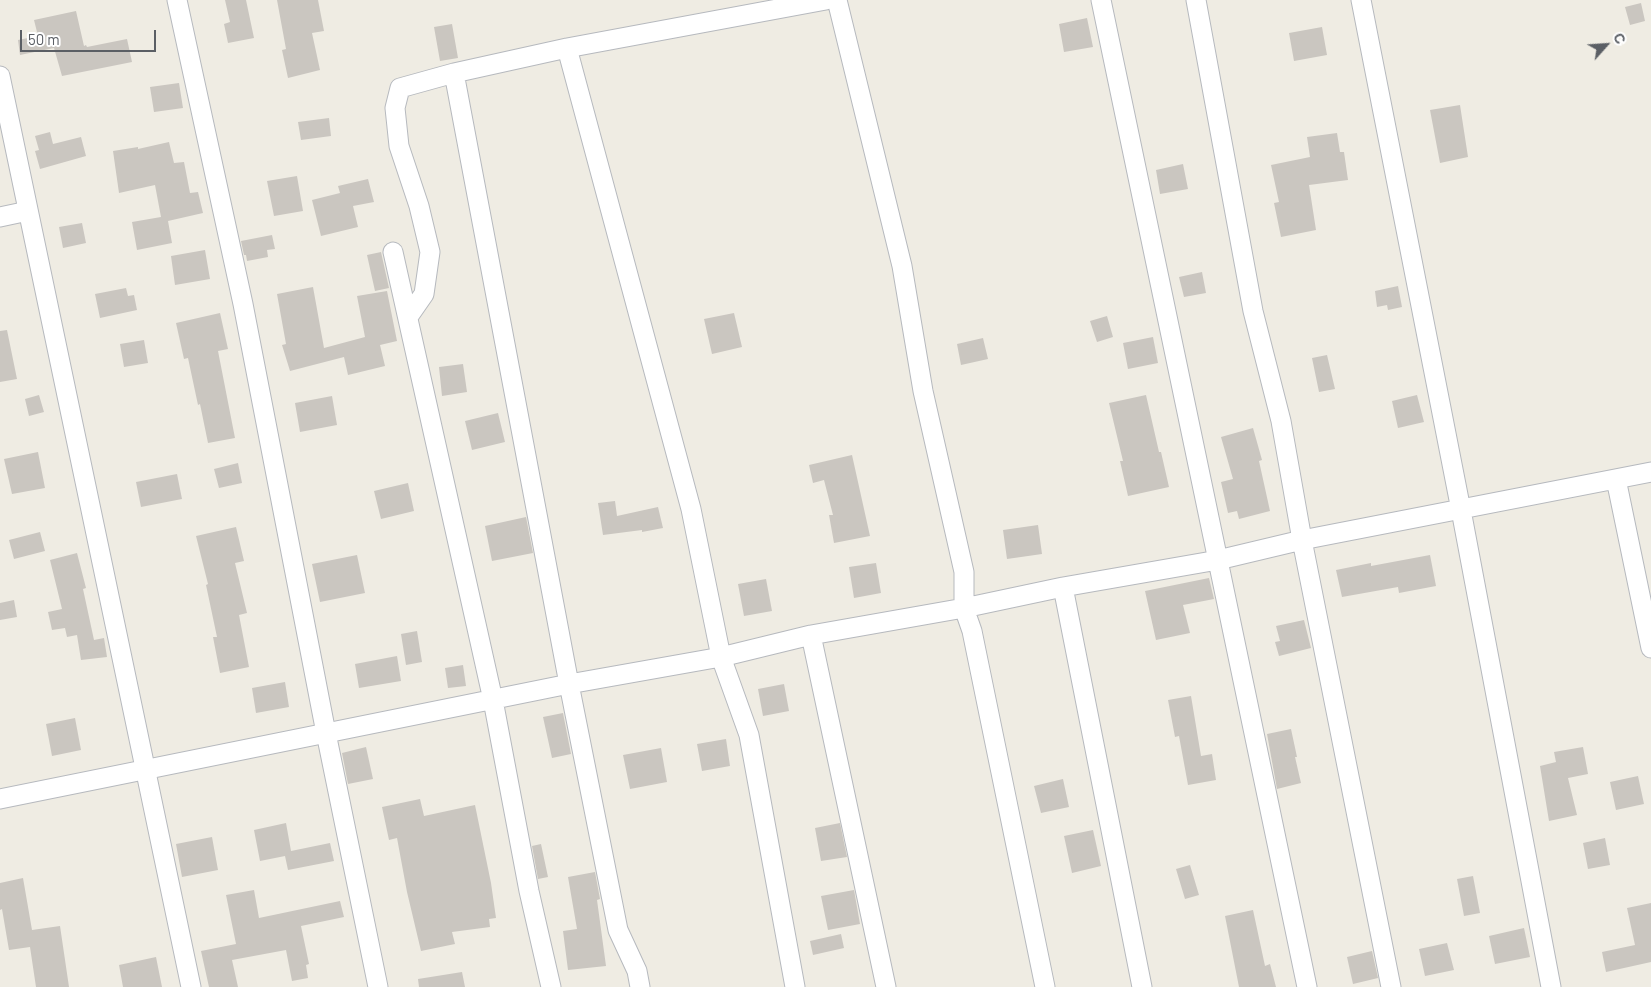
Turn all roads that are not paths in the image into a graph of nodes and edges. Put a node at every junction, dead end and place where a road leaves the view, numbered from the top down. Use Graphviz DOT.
graph roads {
  1 [pos="177,0"];
  2 [pos="826,0"];
  3 [pos="837,0"];
  4 [pos="1101,0"];
  5 [pos="1196,0"];
  6 [pos="1361,0"];
  7 [pos="567,48"];
  8 [pos="454,73"];
  9 [pos="0,76"];
  10 [pos="28,211"];
  11 [pos="0,216"];
  12 [pos="394,252"];
  13 [pos="408,317"];
  14 [pos="1651,472"];
  15 [pos="1616,479"];
  16 [pos="1461,510"];
  17 [pos="1302,540"];
  18 [pos="1218,560"];
  19 [pos="1063,587"];
  20 [pos="964,608"];
  21 [pos="811,634"];
  22 [pos="1651,648"];
  23 [pos="721,657"];
  24 [pos="569,684"];
  25 [pos="493,700"];
  26 [pos="326,733"];
  27 [pos="146,770"];
  28 [pos="0,799"];
  29 [pos="191,987"];
  30 [pos="378,987"];
  31 [pos="551,987"];
  32 [pos="640,987"];
  33 [pos="795,987"];
  34 [pos="886,987"];
  35 [pos="1045,987"];
  36 [pos="1142,987"];
  37 [pos="1307,987"];
  38 [pos="1391,987"];
  39 [pos="1551,987"];
  1 -- 26 [label="street"];
  2 -- 7 [label="street"];
  3 -- 20 [label="street"];
  4 -- 18 [label="street"];
  5 -- 17 [label="street"];
  6 -- 16 [label="street"];
  7 -- 8 [label="street"];
  7 -- 23 [label="street"];
  8 -- 13 [label="street"];
  8 -- 24 [label="street"];
  9 -- 10 [label="street"];
  10 -- 11 [label="street"];
  10 -- 27 [label="street"];
  12 -- 13 [label="street"];
  13 -- 25 [label="street"];
  14 -- 15 [label="street"];
  15 -- 16 [label="street"];
  15 -- 22 [label="street"];
  16 -- 17 [label="street"];
  16 -- 39 [label="street"];
  17 -- 18 [label="street"];
  17 -- 38 [label="street"];
  18 -- 19 [label="street"];
  18 -- 37 [label="street"];
  19 -- 20 [label="street"];
  19 -- 36 [label="street"];
  20 -- 21 [label="street"];
  20 -- 35 [label="street"];
  21 -- 23 [label="street"];
  21 -- 34 [label="street"];
  23 -- 24 [label="street"];
  23 -- 33 [label="street"];
  24 -- 25 [label="street"];
  24 -- 32 [label="street"];
  25 -- 26 [label="street"];
  25 -- 31 [label="street"];
  26 -- 27 [label="street"];
  26 -- 30 [label="street"];
  27 -- 28 [label="street"];
  27 -- 29 [label="street"];
}
